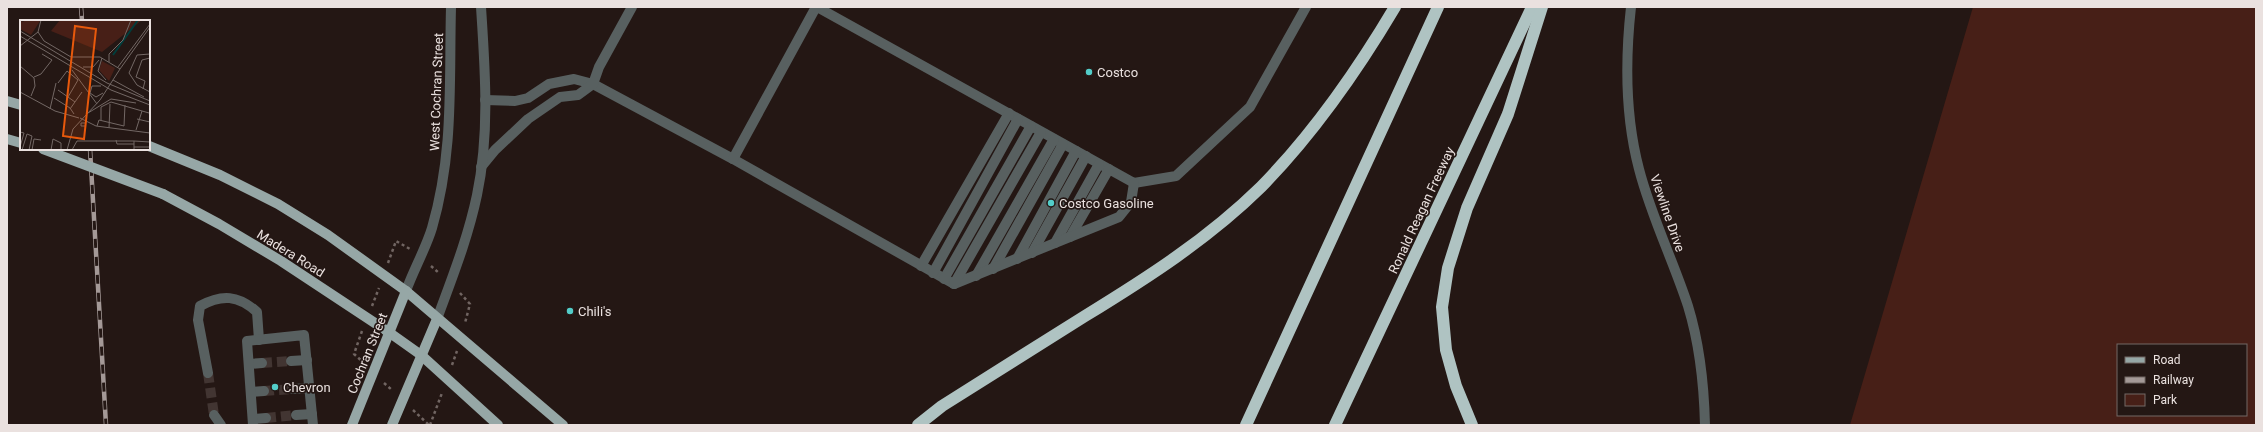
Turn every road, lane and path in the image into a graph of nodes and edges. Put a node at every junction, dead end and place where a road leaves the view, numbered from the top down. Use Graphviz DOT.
graph roads {
  1 [pos="451,7"];
  2 [pos="480,7"];
  3 [pos="632,7"];
  4 [pos="817,7"];
  5 [pos="1306,7"];
  6 [pos="1395,7"];
  7 [pos="1438,7"];
  8 [pos="1532,7"];
  9 [pos="1542,7"];
  10 [pos="1630,7"];
  11 [pos="593,84"];
  12 [pos="485,100"];
  13 [pos="7,101"];
  14 [pos="20,105"];
  15 [pos="1009,113"];
  16 [pos="1018,118"];
  17 [pos="1031,126"];
  18 [pos="1041,132"];
  19 [pos="7,139"];
  20 [pos="1054,139"];
  21 [pos="20,143"];
  22 [pos="1063,144"];
  23 [pos="150,146"];
  24 [pos="46,150"];
  25 [pos="1076,151"];
  26 [pos="1086,156"];
  27 [pos="733,159"];
  28 [pos="1099,164"];
  29 [pos="481,167"];
  30 [pos="1109,169"];
  31 [pos="1134,183"];
  32 [pos="1070,237"];
  33 [pos="1055,243"];
  34 [pos="1032,253"];
  35 [pos="1017,259"];
  36 [pos="922,266"];
  37 [pos="993,269"];
  38 [pos="933,273"];
  39 [pos="976,276"];
  40 [pos="944,279"];
  41 [pos="954,284"];
  42 [pos="406,291"];
  43 [pos="437,319"];
  44 [pos="390,333"];
  45 [pos="259,340"];
  46 [pos="421,355"];
  47 [pos="307,360"];
  48 [pos="291,361"];
  49 [pos="262,363"];
  50 [pos="249,364"];
  51 [pos="208,373"];
  52 [pos="309,388"];
  53 [pos="293,389"];
  54 [pos="264,391"];
  55 [pos="251,392"];
  56 [pos="312,414"];
  57 [pos="214,415"];
  58 [pos="296,415"];
  59 [pos="266,418"];
  60 [pos="253,422"];
  61 [pos="221,425"];
  62 [pos="313,425"];
  63 [pos="352,425"];
  64 [pos="392,425"];
  65 [pos="498,425"];
  66 [pos="563,425"];
  67 [pos="918,425"];
  68 [pos="1246,425"];
  69 [pos="1335,425"];
  70 [pos="1472,425"];
  71 [pos="1705,425"];
  1 -- 42 [label="street, West Cochran Street"];
  2 -- 12 [label="street"];
  3 -- 11 [label="street"];
  4 -- 15 [label="street"];
  4 -- 27 [label="street"];
  5 -- 31 [label="street"];
  6 -- 67 [label="highway"];
  7 -- 68 [label="highway"];
  8 -- 69 [label="highway, Ronald Reagan Freeway"];
  9 -- 70 [label="highway"];
  10 -- 71 [label="street, Viewline Drive"];
  11 -- 12 [label="street"];
  11 -- 27 [label="street"];
  11 -- 29 [label="street"];
  12 -- 29 [label="street"];
  13 -- 14 [label="main road"];
  15 -- 16 [label="street"];
  15 -- 36 [label="street"];
  16 -- 17 [label="street"];
  16 -- 38 [label="street"];
  17 -- 18 [label="street"];
  17 -- 40 [label="street"];
  18 -- 20 [label="street"];
  18 -- 41 [label="street"];
  19 -- 21 [label="main road"];
  20 -- 22 [label="street"];
  20 -- 39 [label="street"];
  22 -- 25 [label="street"];
  22 -- 37 [label="street"];
  23 -- 42 [label="main road"];
  24 -- 44 [label="main road, Madera Road, bridge"];
  25 -- 26 [label="street"];
  25 -- 35 [label="street"];
  26 -- 28 [label="street"];
  26 -- 34 [label="street"];
  27 -- 36 [label="street"];
  28 -- 30 [label="street"];
  28 -- 33 [label="street"];
  29 -- 43 [label="street"];
  30 -- 31 [label="street"];
  30 -- 32 [label="street"];
  31 -- 32 [label="street"];
  32 -- 33 [label="street"];
  33 -- 34 [label="street"];
  34 -- 35 [label="street"];
  35 -- 37 [label="street"];
  36 -- 38 [label="street"];
  37 -- 39 [label="street"];
  38 -- 40 [label="street"];
  39 -- 41 [label="street"];
  40 -- 41 [label="street"];
  42 -- 43 [label="main road"];
  42 -- 44 [label="main road, Cochran Street"];
  43 -- 46 [label="main road"];
  43 -- 66 [label="main road"];
  44 -- 46 [label="main road, Madera Road"];
  44 -- 63 [label="main road, Cochran Street"];
  45 -- 47 [label="street"];
  45 -- 50 [label="street"];
  45 -- 51 [label="street"];
  46 -- 64 [label="main road"];
  46 -- 65 [label="main road, Madera Road"];
  47 -- 48 [label="street"];
  47 -- 52 [label="street"];
  49 -- 50 [label="street"];
  50 -- 55 [label="street"];
  52 -- 53 [label="street"];
  52 -- 56 [label="street"];
  54 -- 55 [label="street"];
  55 -- 60 [label="street"];
  56 -- 58 [label="street"];
  56 -- 62 [label="street"];
  57 -- 61 [label="street"];
  59 -- 60 [label="street"];
}
